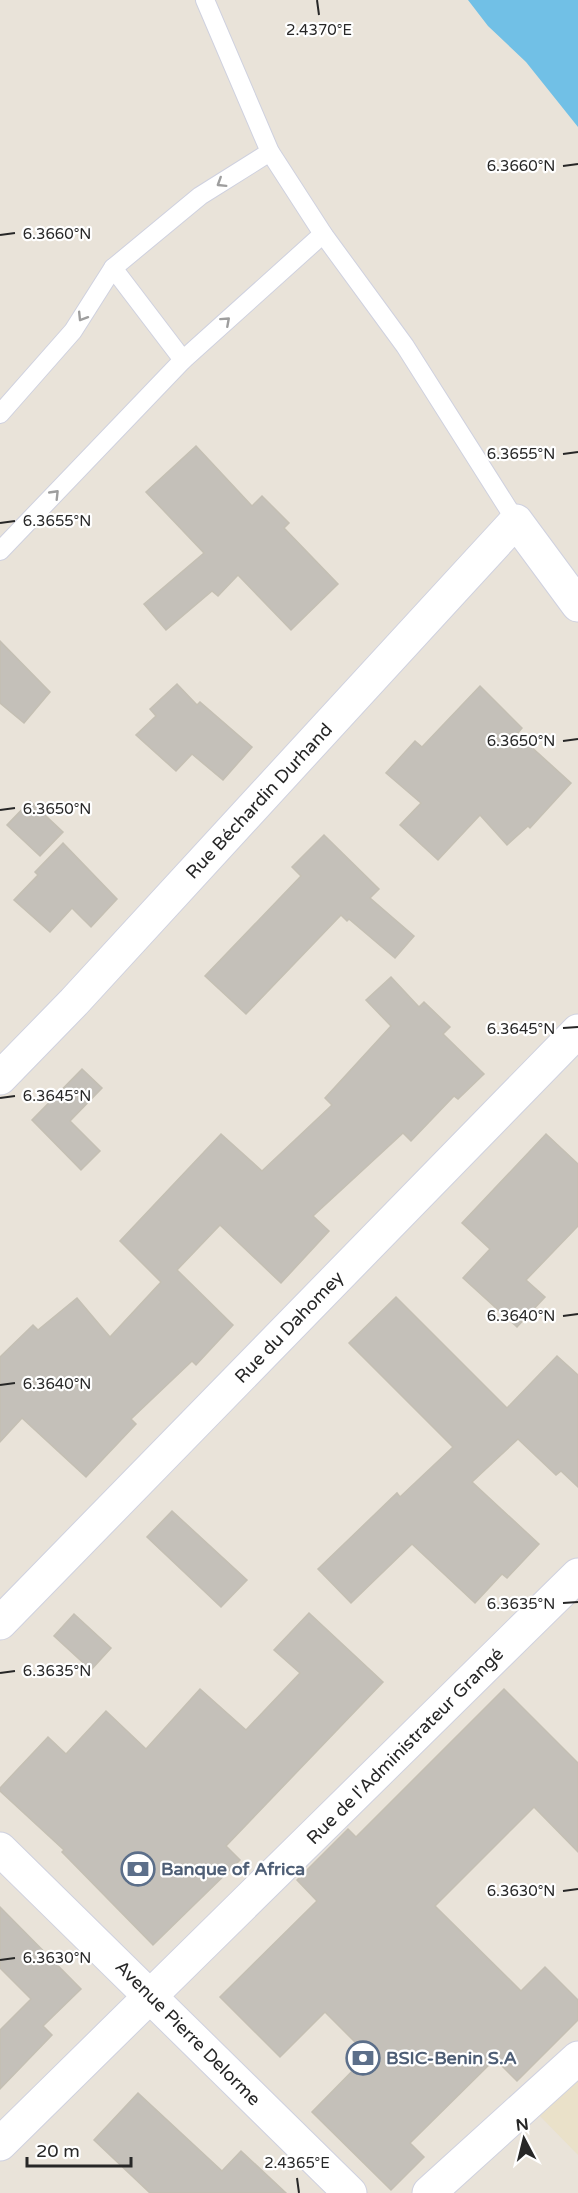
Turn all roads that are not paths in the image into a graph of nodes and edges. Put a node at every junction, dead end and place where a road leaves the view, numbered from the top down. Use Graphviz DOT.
graph roads {
  1 [pos="205,0"];
  2 [pos="270,152"];
  3 [pos="322,234"];
  4 [pos="113,268"];
  5 [pos="183,360"];
  6 [pos="0,414"];
  7 [pos="516,522"];
  8 [pos="0,551"];
  9 [pos="578,605"];
  10 [pos="578,1031"];
  11 [pos="0,1078"];
  12 [pos="578,1575"];
  13 [pos="0,1623"];
  14 [pos="0,1850"];
  15 [pos="151,1997"];
  16 [pos="578,2058"];
  17 [pos="0,2144"];
  18 [pos="350,2193"];
  19 [pos="429,2193"];
  1 -- 2 [label="lane"];
  2 -- 3 [label="lane"];
  2 -- 4 [label="lane, one-way"];
  5 -- 3 [label="lane, one-way"];
  3 -- 7 [label="lane"];
  4 -- 5 [label="lane"];
  4 -- 6 [label="lane, one-way"];
  8 -- 5 [label="lane, one-way"];
  7 -- 9 [label="street"];
  7 -- 11 [label="street, Rue Béchardin Durhand"];
  10 -- 13 [label="street, Rue du Dahomey"];
  12 -- 15 [label="street, Rue de l'Administrateur Grangé"];
  14 -- 15 [label="street, Avenue Pierre Delorme"];
  15 -- 17 [label="street, Rue de l'Administrateur Grangé"];
  15 -- 18 [label="street, Avenue Pierre Delorme"];
  16 -- 19 [label="street"];
}
